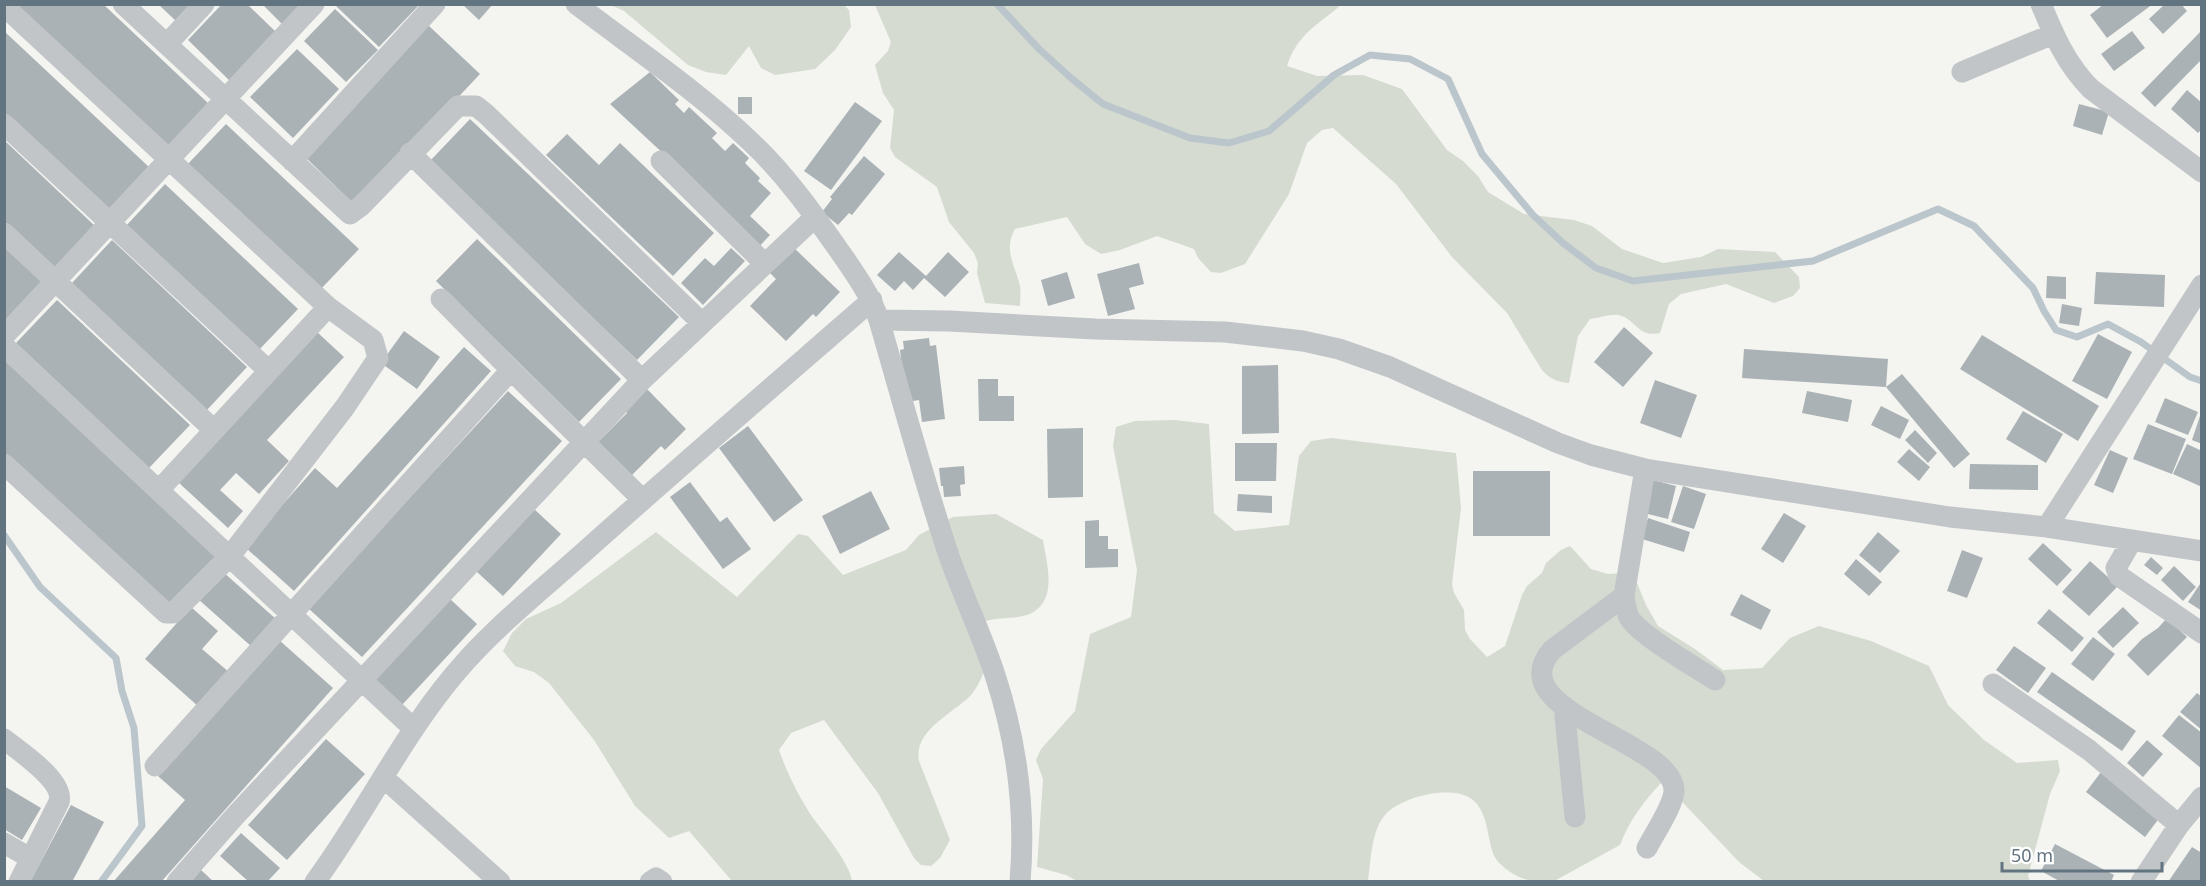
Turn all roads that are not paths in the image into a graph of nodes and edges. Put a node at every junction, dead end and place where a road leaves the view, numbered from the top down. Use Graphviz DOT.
graph roads {
  1 [pos="123,4"];
  2 [pos="204,4"];
  3 [pos="314,4"];
  4 [pos="435,4"];
  5 [pos="576,4"];
  6 [pos="2041,4"];
  7 [pos="4,6"];
  8 [pos="2053,34"];
  9 [pos="167,44"];
  10 [pos="1962,72"];
  11 [pos="226,99"];
  12 [pos="4,124"];
  13 [pos="410,153"];
  14 [pos="169,160"];
  15 [pos="292,161"];
  16 [pos="661,161"];
  17 [pos="2202,172"];
  18 [pos="815,217"];
  19 [pos="110,223"];
  20 [pos="4,233"];
  21 [pos="765,264"];
  22 [pos="56,281"];
  23 [pos="2202,285"];
  24 [pos="441,299"];
  25 [pos="872,300"];
  26 [pos="328,307"];
  27 [pos="879,320"];
  28 [pos="702,323"];
  29 [pos="4,336"];
  30 [pos="4,346"];
  31 [pos="511,369"];
  32 [pos="269,371"];
  33 [pos="642,380"];
  34 [pos="214,430"];
  35 [pos="585,441"];
  36 [pos="4,464"];
  37 [pos="1645,469"];
  38 [pos="159,490"];
  39 [pos="643,500"];
  40 [pos="2047,527"];
  41 [pos="2131,542"];
  42 [pos="2202,551"];
  43 [pos="230,556"];
  44 [pos="1624,596"];
  45 [pos="292,615"];
  46 [pos="2202,633"];
  47 [pos="362,680"];
  48 [pos="1715,680"];
  49 [pos="1993,684"];
  50 [pos="1564,706"];
  51 [pos="414,729"];
  52 [pos="4,739"];
  53 [pos="155,766"];
  54 [pos="384,778"];
  55 [pos="2202,797"];
  56 [pos="1575,817"];
  57 [pos="2179,825"];
  58 [pos="4,843"];
  59 [pos="1647,848"];
  60 [pos="30,858"];
  61 [pos="19,882"];
  62 [pos="177,882"];
  63 [pos="315,882"];
  64 [pos="500,882"];
  65 [pos="650,882"];
  66 [pos="662,882"];
  67 [pos="1020,882"];
  68 [pos="2141,882"];
  1 -- 9 [label="street"];
  2 -- 9 [label="street"];
  3 -- 11 [label="street"];
  4 -- 15 [label="street"];
  5 -- 18 [label="street"];
  6 -- 8 [label="street"];
  7 -- 14 [label="street"];
  8 -- 10 [label="street"];
  8 -- 17 [label="street"];
  9 -- 11 [label="street"];
  11 -- 14 [label="street"];
  11 -- 15 [label="street"];
  12 -- 19 [label="street"];
  13 -- 15 [label="street"];
  13 -- 28 [label="street"];
  13 -- 33 [label="street"];
  14 -- 19 [label="street"];
  14 -- 26 [label="street"];
  16 -- 21 [label="street"];
  18 -- 21 [label="street"];
  18 -- 25 [label="street"];
  19 -- 22 [label="street"];
  19 -- 32 [label="street"];
  20 -- 22 [label="street"];
  21 -- 28 [label="street"];
  22 -- 29 [label="street"];
  22 -- 34 [label="street"];
  23 -- 40 [label="street"];
  24 -- 31 [label="street"];
  25 -- 27 [label="street"];
  25 -- 39 [label="street"];
  26 -- 32 [label="street"];
  26 -- 43 [label="street"];
  27 -- 37 [label="street"];
  27 -- 67 [label="street"];
  28 -- 33 [label="street"];
  30 -- 38 [label="street"];
  31 -- 35 [label="street"];
  31 -- 45 [label="street"];
  32 -- 34 [label="street"];
  33 -- 35 [label="street"];
  34 -- 38 [label="street"];
  35 -- 39 [label="street"];
  35 -- 47 [label="street"];
  36 -- 43 [label="street"];
  37 -- 40 [label="street"];
  37 -- 44 [label="street"];
  38 -- 43 [label="street"];
  39 -- 51 [label="street"];
  40 -- 41 [label="street"];
  41 -- 42 [label="street"];
  41 -- 46 [label="street"];
  43 -- 45 [label="street"];
  44 -- 48 [label="street"];
  44 -- 50 [label="street"];
  45 -- 47 [label="street"];
  45 -- 53 [label="street"];
  47 -- 51 [label="street"];
  47 -- 62 [label="street"];
  49 -- 57 [label="street"];
  50 -- 56 [label="street"];
  50 -- 59 [label="street"];
  51 -- 54 [label="street"];
  52 -- 60 [label="street"];
  54 -- 63 [label="street"];
  54 -- 64 [label="street"];
  55 -- 57 [label="street"];
  57 -- 68 [label="street"];
  58 -- 60 [label="street"];
  60 -- 61 [label="street"];
  65 -- 66 [label="street"];
}
